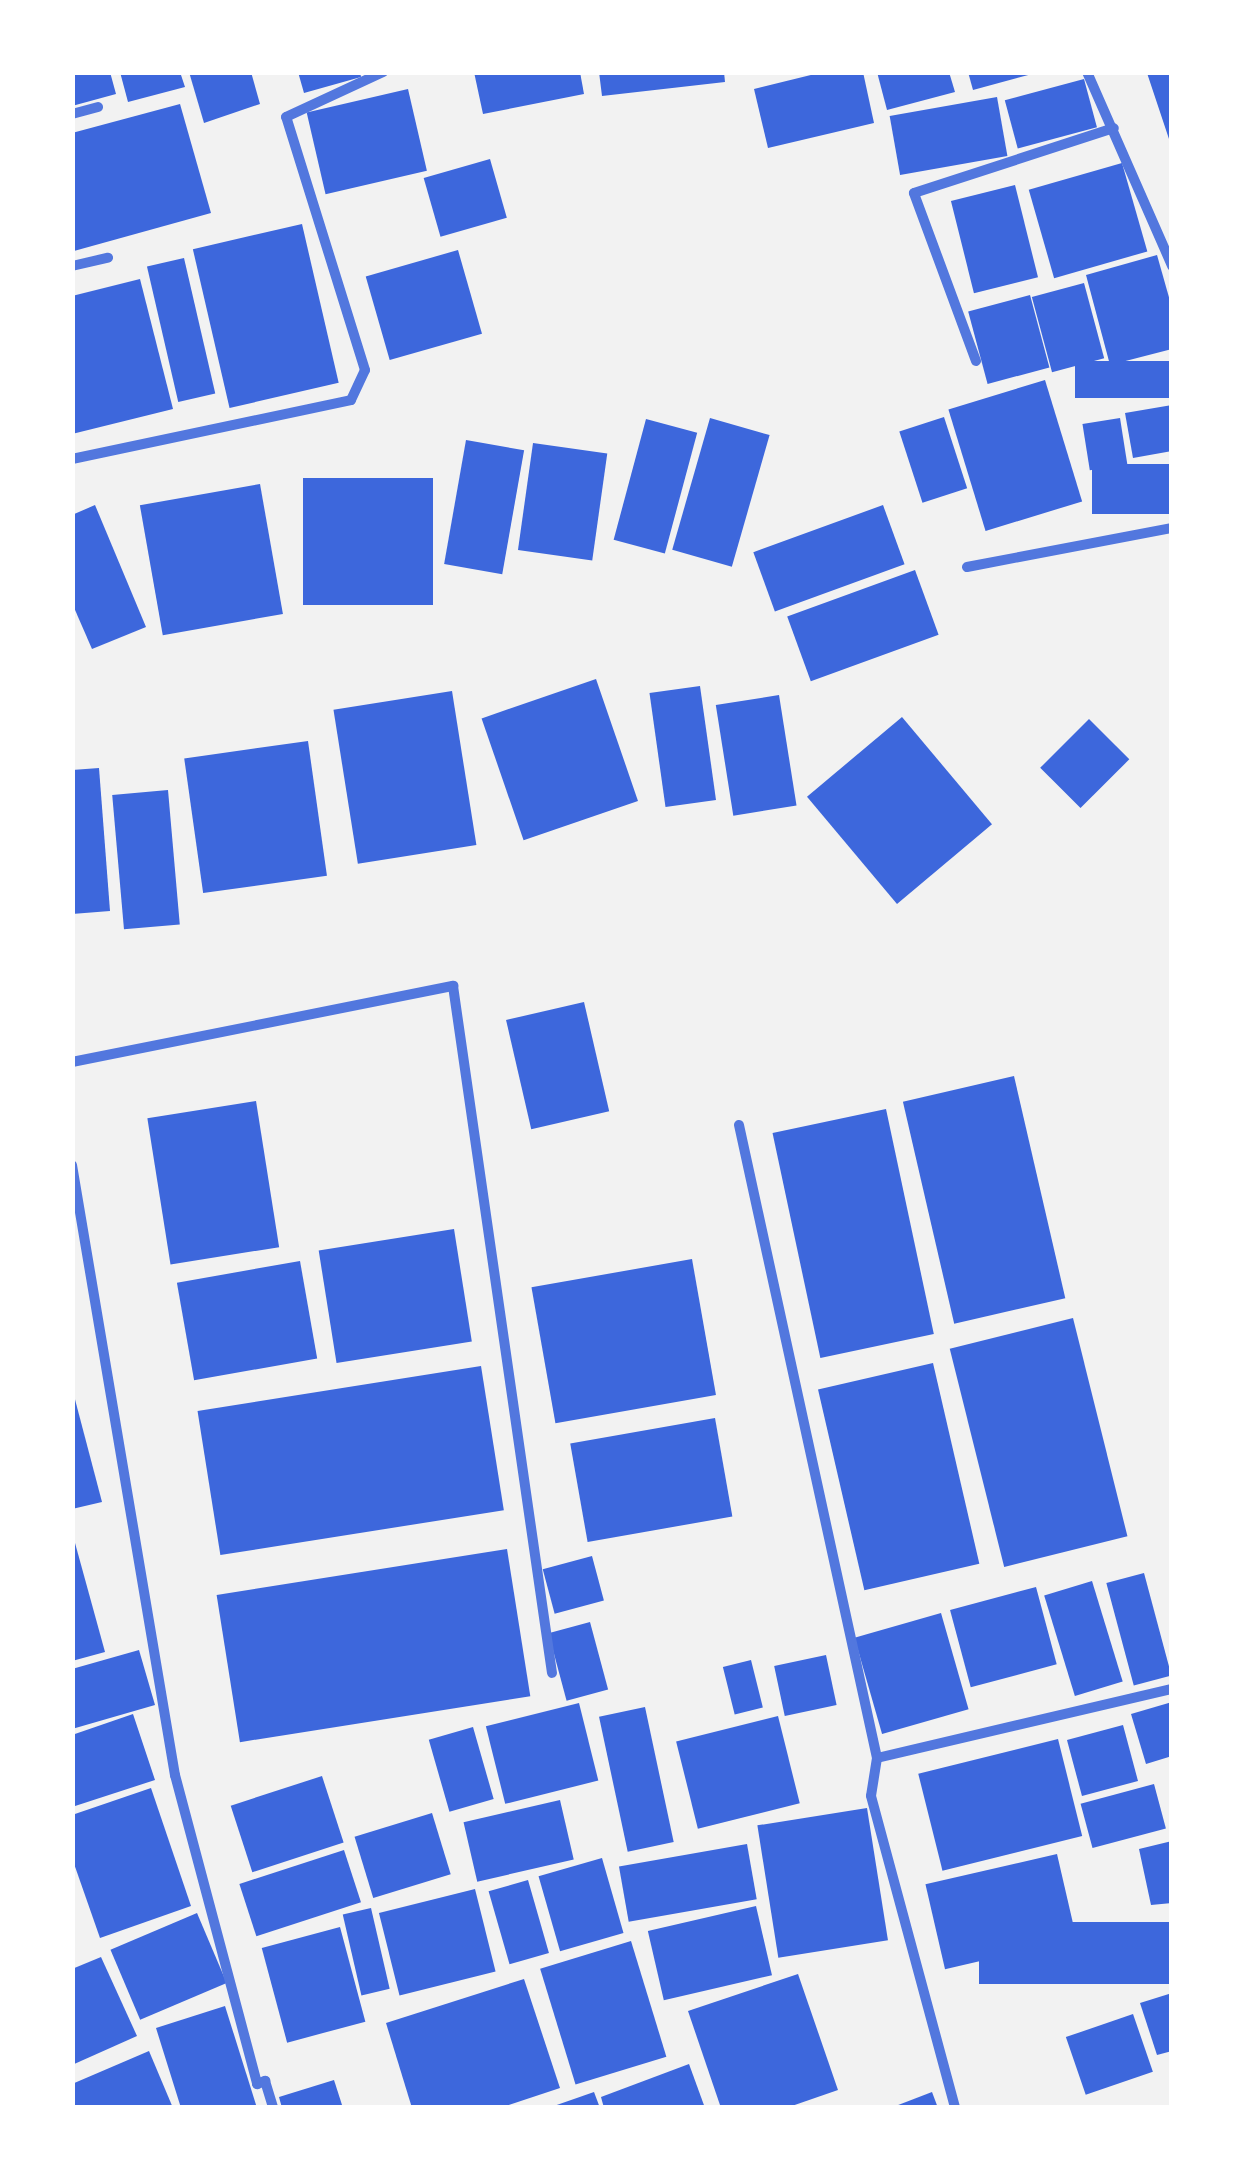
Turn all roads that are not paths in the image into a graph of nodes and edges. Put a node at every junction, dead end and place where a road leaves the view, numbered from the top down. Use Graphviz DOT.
graph roads {
  1 [pos="384,72"];
  2 [pos="1087,72"];
  3 [pos="98,106"];
  4 [pos="72,114"];
  5 [pos="1114,128"];
  6 [pos="108,258"];
  7 [pos="72,266"];
  8 [pos="1172,266"];
  9 [pos="976,360"];
  10 [pos="72,459"];
  11 [pos="1172,528"];
  12 [pos="966,568"];
  13 [pos="72,1062"];
  14 [pos="739,1125"];
  15 [pos="72,1164"];
  16 [pos="552,1673"];
  17 [pos="1172,1690"];
  18 [pos="877,1758"];
  19 [pos="273,2108"];
  20 [pos="954,2108"];
  1 -- 10 [label="street"];
  2 -- 5 [label="street"];
  3 -- 4 [label="street"];
  5 -- 8 [label="street"];
  5 -- 9 [label="street"];
  6 -- 7 [label="street"];
  11 -- 12 [label="street"];
  13 -- 16 [label="street"];
  14 -- 18 [label="street"];
  15 -- 19 [label="street"];
  17 -- 18 [label="street"];
  18 -- 20 [label="street"];
}
